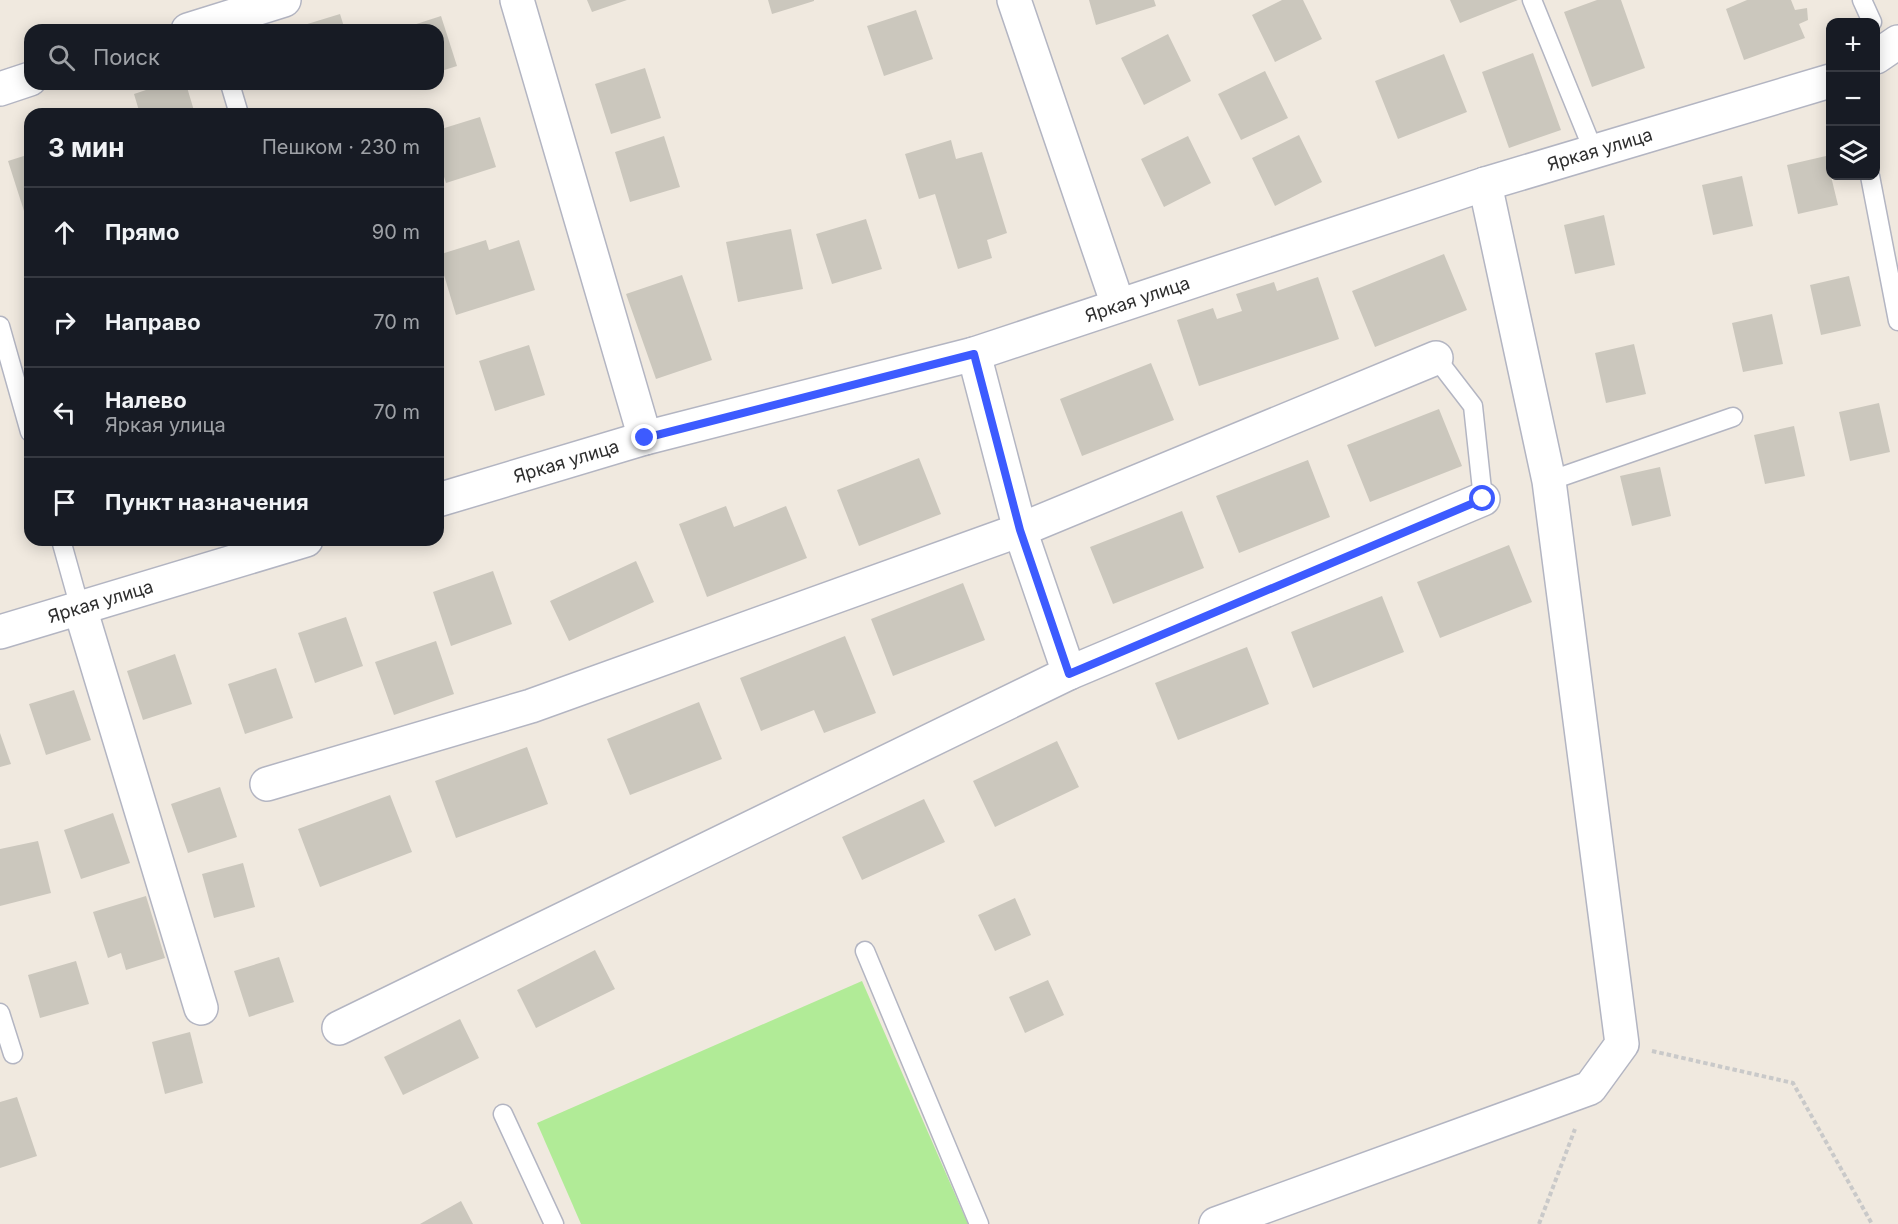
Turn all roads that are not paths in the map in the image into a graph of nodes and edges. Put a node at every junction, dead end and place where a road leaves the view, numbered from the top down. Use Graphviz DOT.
graph roads {
  1 [pos="284,0"];
  2 [pos="517,0"];
  3 [pos="1014,0"];
  4 [pos="1532,0"];
  5 [pos="1862,0"];
  6 [pos="215,24"];
  7 [pos="1881,41"];
  8 [pos="24,81"];
  9 [pos="1826,82"];
  10 [pos="0,89"];
  11 [pos="232,90"];
  12 [pos="238,108"];
  13 [pos="1594,152"];
  14 [pos="1871,180"];
  15 [pos="1485,184"];
  16 [pos="1118,306"];
  17 [pos="1898,321"];
  18 [pos="0,326"];
  19 [pos="974,354"];
  20 [pos="1436,358"];
  21 [pos="24,411"];
  22 [pos="1733,417"];
  23 [pos="645,438"];
  24 [pos="1549,481"];
  25 [pos="444,498"];
  26 [pos="1483,499"];
  27 [pos="1020,530"];
  28 [pos="63,546"];
  29 [pos="286,546"];
  30 [pos="80,608"];
  31 [pos="0,632"];
  32 [pos="1069,674"];
  33 [pos="267,784"];
  34 [pos="866,951"];
  35 [pos="201,1008"];
  36 [pos="0,1013"];
  37 [pos="339,1028"];
  38 [pos="13,1054"];
  39 [pos="503,1114"];
  40 [pos="554,1224"];
  41 [pos="980,1224"];
  42 [pos="1216,1224"];
  1 -- 6 [label="street"];
  2 -- 23 [label="street"];
  3 -- 16 [label="street"];
  4 -- 13 [label="lane"];
  5 -- 7 [label="lane"];
  8 -- 10 [label="street"];
  9 -- 13 [label="street, Яркая улица"];
  11 -- 12 [label="lane"];
  13 -- 15 [label="street, Яркая улица"];
  14 -- 17 [label="lane"];
  15 -- 16 [label="street, Яркая улица"];
  15 -- 24 [label="street"];
  16 -- 19 [label="street, Яркая улица"];
  18 -- 21 [label="lane"];
  19 -- 23 [label="street, Яркая улица"];
  19 -- 27 [label="street"];
  20 -- 26 [label="lane"];
  20 -- 27 [label="street"];
  22 -- 24 [label="lane"];
  23 -- 25 [label="street, Яркая улица"];
  24 -- 42 [label="street"];
  26 -- 32 [label="street"];
  27 -- 32 [label="street"];
  27 -- 33 [label="street"];
  28 -- 30 [label="lane"];
  29 -- 30 [label="street, Яркая улица"];
  30 -- 31 [label="street, Яркая улица"];
  30 -- 35 [label="street"];
  32 -- 37 [label="street"];
  34 -- 41 [label="lane"];
  36 -- 38 [label="lane"];
  39 -- 40 [label="lane"];
}
